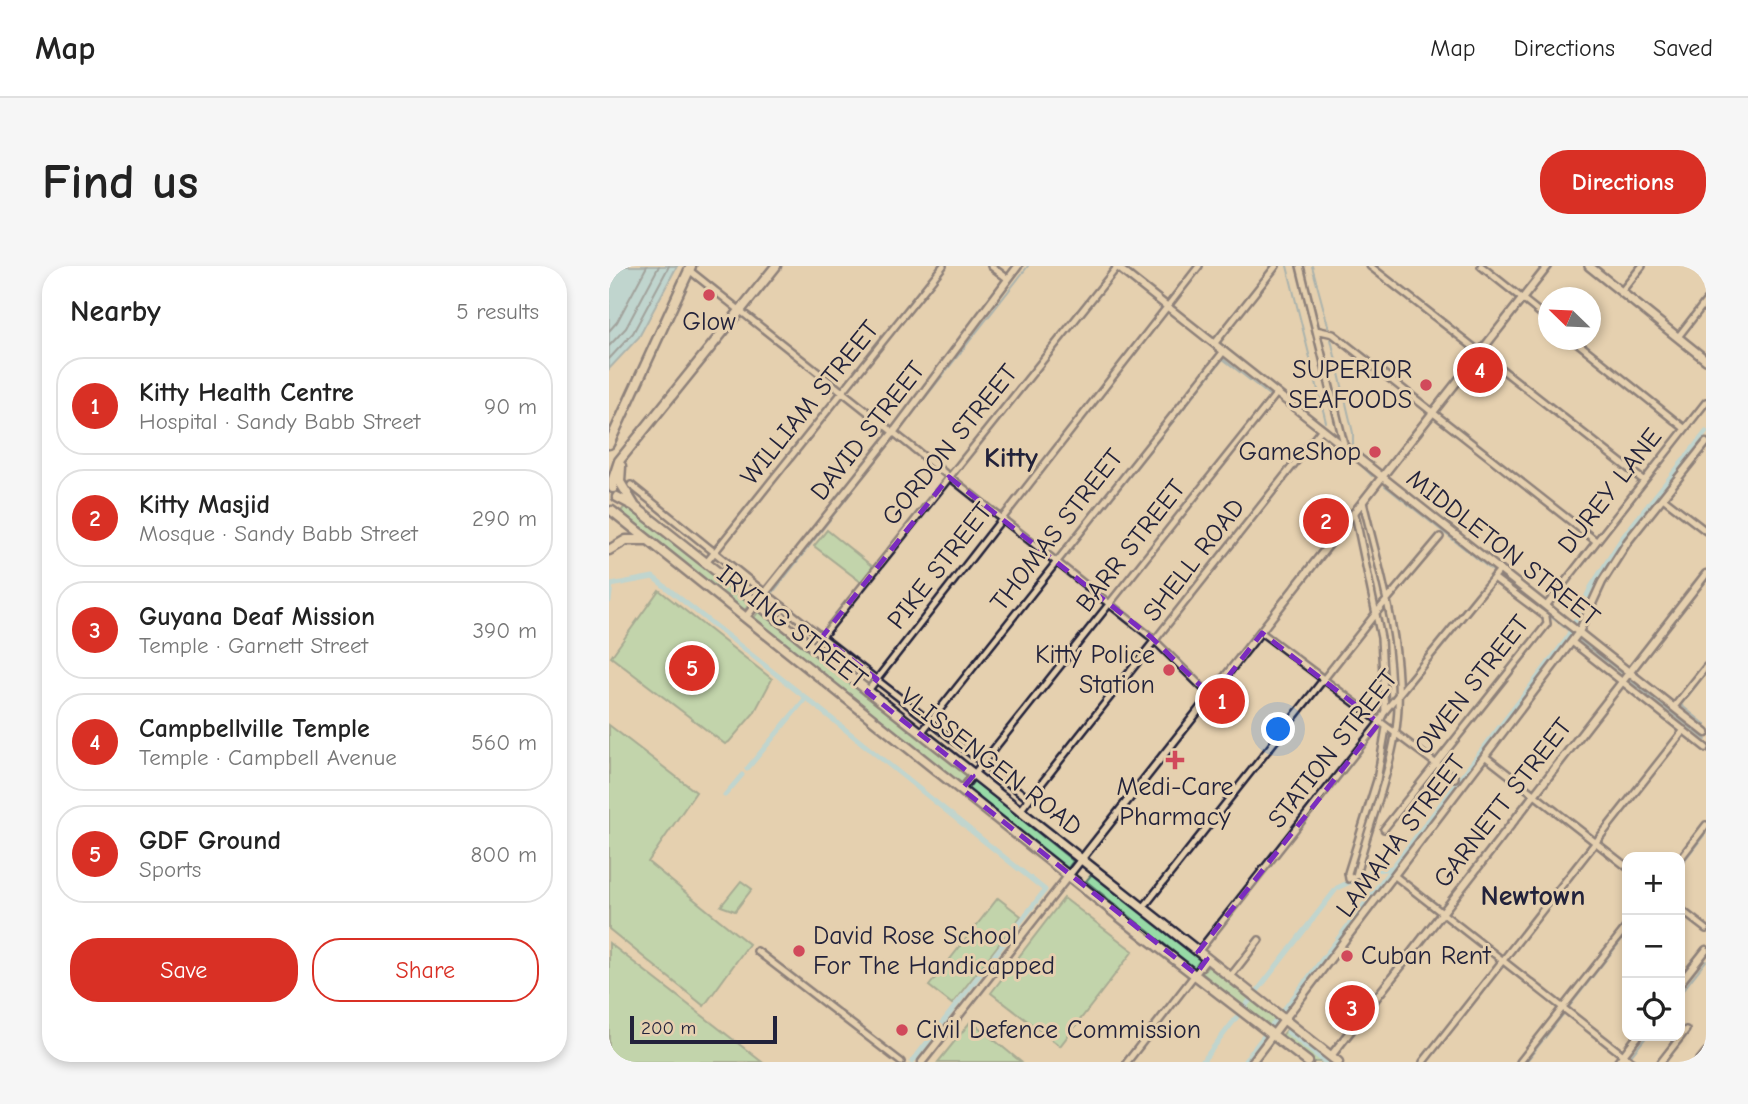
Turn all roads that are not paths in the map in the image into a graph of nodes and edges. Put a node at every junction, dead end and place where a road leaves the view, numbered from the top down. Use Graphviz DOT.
graph roads {
  1 [pos="776,266"];
  2 [pos="943,266"];
  3 [pos="991,266"];
  4 [pos="1018,266"];
  5 [pos="1117,266"];
  6 [pos="1199,266"];
  7 [pos="1276,266"];
  8 [pos="1300,266"];
  9 [pos="1370,266"];
  10 [pos="1481,266"];
  11 [pos="1548,266"];
  12 [pos="1589,266"];
  13 [pos="1642,266"];
  14 [pos="690,268"];
  15 [pos="1008,279"];
  16 [pos="1621,292"];
  17 [pos="1523,299"];
  18 [pos="1706,301"];
  19 [pos="1167,306"];
  20 [pos="740,310"];
  21 [pos="1538,311"];
  22 [pos="1319,331"];
  23 [pos="1678,337"];
  24 [pos="1215,343"];
  25 [pos="1586,350"];
  26 [pos="1224,351"];
  27 [pos="1480,353"];
  28 [pos="1706,359"];
  29 [pos="842,393"];
  30 [pos="1277,393"];
  31 [pos="1706,402"];
  32 [pos="1433,413"];
  33 [pos="1684,428"];
  34 [pos="1321,430"];
  35 [pos="1343,433"];
  36 [pos="895,435"];
  37 [pos="1335,440"];
  38 [pos="1706,443"];
  39 [pos="609,444"];
  40 [pos="1345,448"];
  41 [pos="625,457"];
  42 [pos="949,477"];
  43 [pos="1382,478"];
  44 [pos="1643,480"];
  45 [pos="631,485"];
  46 [pos="613,490"];
  47 [pos="643,495"];
  48 [pos="1663,498"];
  49 [pos="1363,502"];
  50 [pos="634,506"];
  51 [pos="610,512"];
  52 [pos="1355,514"];
  53 [pos="1002,519"];
  54 [pos="1706,531"];
  55 [pos="1440,537"];
  56 [pos="647,540"];
  57 [pos="1596,541"];
  58 [pos="609,550"];
  59 [pos="714,554"];
  60 [pos="706,562"];
  61 [pos="1057,562"];
  62 [pos="1499,571"];
  63 [pos="1706,574"];
  64 [pos="1494,578"];
  65 [pos="765,594"];
  66 [pos="772,598"];
  67 [pos="1386,601"];
  68 [pos="758,603"];
  69 [pos="1110,603"];
  70 [pos="1546,606"];
  71 [pos="1376,613"];
  72 [pos="746,617"];
  73 [pos="1577,632"];
  74 [pos="1262,633"];
  75 [pos="822,637"];
  76 [pos="1154,641"];
  77 [pos="1572,641"];
  78 [pos="813,648"];
  79 [pos="1706,667"];
  80 [pos="1629,673"];
  81 [pos="877,679"];
  82 [pos="1323,681"];
  83 [pos="1622,681"];
  84 [pos="867,692"];
  85 [pos="1398,696"];
  86 [pos="1212,697"];
  87 [pos="1674,707"];
  88 [pos="1385,711"];
  89 [pos="931,721"];
  90 [pos="1379,723"];
  91 [pos="1386,728"];
  92 [pos="1684,730"];
  93 [pos="921,733"];
  94 [pos="1706,733"];
  95 [pos="1395,734"];
  96 [pos="1706,748"];
  97 [pos="1486,757"];
  98 [pos="983,763"];
  99 [pos="1435,763"];
  100 [pos="973,776"];
  101 [pos="1455,778"];
  102 [pos="1377,780"];
  103 [pos="1385,782"];
  104 [pos="962,789"];
  105 [pos="1535,794"];
  106 [pos="1029,799"];
  107 [pos="1019,812"];
  108 [pos="1706,825"];
  109 [pos="1384,828"];
  110 [pos="1596,842"];
  111 [pos="1685,852"];
  112 [pos="1080,860"];
  113 [pos="1622,863"];
  114 [pos="1069,874"];
  115 [pos="1395,876"];
  116 [pos="1143,908"];
  117 [pos="1442,913"];
  118 [pos="1685,913"];
  119 [pos="1706,929"];
  120 [pos="1622,933"];
  121 [pos="1259,940"];
  122 [pos="1706,950"];
  123 [pos="757,951"];
  124 [pos="1198,952"];
  125 [pos="1207,959"];
  126 [pos="1503,960"];
  127 [pos="1196,974"];
  128 [pos="1230,977"];
  129 [pos="1684,978"];
  130 [pos="1565,1009"];
  131 [pos="1285,1020"];
  132 [pos="1686,1030"];
  133 [pos="1270,1032"];
  134 [pos="1635,1041"];
  135 [pos="1706,1052"];
  136 [pos="1331,1056"];
  137 [pos="1625,1056"];
  138 [pos="901,1062"];
  139 [pos="922,1062"];
  140 [pos="1126,1062"];
  141 [pos="1252,1062"];
  142 [pos="1308,1062"];
  143 [pos="1338,1062"];
  144 [pos="1423,1062"];
  145 [pos="1520,1062"];
  146 [pos="1618,1062"];
  147 [pos="1632,1062"];
  148 [pos="1661,1062"];
  149 [pos="1698,1062"];
  1 -- 20 [label="main road"];
  2 -- 29 [label="street, WILLIAM STREET"];
  3 -- 15 [label="street"];
  4 -- 15 [label="street, DAVID STREET"];
  5 -- 19 [label="street"];
  5 -- 42 [label="street, GORDON STREET"];
  6 -- 19 [label="street, PIKE STREET"];
  7 -- 24 [label="street"];
  8 -- 22 [label="street"];
  9 -- 27 [label="street"];
  10 -- 17 [label="street"];
  11 -- 17 [label="street"];
  12 -- 16 [label="main road"];
  13 -- 16 [label="street"];
  14 -- 20 [label="street"];
  14 -- 39 [label="main road"];
  15 -- 36 [label="street, DAVID STREET"];
  16 -- 23 [label="main road"];
  17 -- 21 [label="street"];
  17 -- 27 [label="street"];
  18 -- 23 [label="street"];
  19 -- 24 [label="street"];
  19 -- 53 [label="street, PIKE STREET"];
  20 -- 29 [label="street"];
  20 -- 41 [label="main road"];
  22 -- 32 [label="street"];
  22 -- 35 [label="street"];
  23 -- 28 [label="main road"];
  24 -- 26 [label="street"];
  25 -- 33 [label="street"];
  26 -- 30 [label="street"];
  26 -- 61 [label="street, THOMAS STREET"];
  27 -- 32 [label="street"];
  27 -- 44 [label="street"];
  29 -- 36 [label="street"];
  29 -- 59 [label="street, WILLIAM STREET"];
  30 -- 34 [label="street, MIDDLETON STREET"];
  30 -- 69 [label="street, BARR STREET"];
  31 -- 33 [label="street, DUREY LANE"];
  32 -- 43 [label="street"];
  32 -- 57 [label="street"];
  33 -- 44 [label="street, DUREY LANE"];
  34 -- 37 [label="street, MIDDLETON STREET"];
  34 -- 76 [label="street, SHELL ROAD"];
  35 -- 37 [label="street"];
  35 -- 40 [label="street"];
  36 -- 42 [label="street"];
  36 -- 65 [label="street, DAVID STREET"];
  37 -- 40 [label="street, MIDDLETON STREET"];
  38 -- 48 [label="street, LAMAHA STREET"];
  40 -- 43 [label="street, MIDDLETON STREET"];
  41 -- 46 [label="main road"];
  41 -- 50 [label="main road"];
  42 -- 53 [label="street"];
  42 -- 75 [label="street, GORDON STREET"];
  43 -- 49 [label="street"];
  43 -- 62 [label="street, MIDDLETON STREET"];
  44 -- 57 [label="street, DUREY LANE"];
  45 -- 47 [label="street"];
  46 -- 50 [label="main road, VLISSENGEN ROAD"];
  46 -- 51 [label="main road"];
  47 -- 50 [label="street"];
  47 -- 59 [label="street"];
  48 -- 54 [label="street"];
  48 -- 73 [label="street, LAMAHA STREET"];
  49 -- 52 [label="street"];
  49 -- 67 [label="street"];
  50 -- 60 [label="main road, VLISSENGEN ROAD"];
  51 -- 56 [label="main road, IRVING STREET"];
  52 -- 71 [label="street"];
  52 -- 74 [label="street"];
  53 -- 61 [label="street"];
  53 -- 81 [label="street, PIKE STREET"];
  55 -- 67 [label="street"];
  56 -- 58 [label="main road"];
  56 -- 72 [label="main road, IRVING STREET"];
  57 -- 70 [label="street, DUREY LANE"];
  59 -- 60 [label="street, WILLIAM STREET"];
  59 -- 65 [label="street"];
  60 -- 68 [label="main road, VLISSENGEN ROAD"];
  61 -- 69 [label="street"];
  61 -- 89 [label="street, THOMAS STREET"];
  62 -- 64 [label="street, STATION STREET"];
  62 -- 70 [label="street, MIDDLETON STREET"];
  63 -- 80 [label="street, GARNETT STREET"];
  64 -- 85 [label="street, STATION STREET"];
  64 -- 99 [label="street, OWEN STREET"];
  65 -- 68 [label="street, DAVID STREET"];
  66 -- 75 [label="street"];
  67 -- 71 [label="street"];
  67 -- 85 [label="street"];
  68 -- 72 [label="street, DAVID STREET"];
  68 -- 78 [label="main road, VLISSENGEN ROAD"];
  69 -- 76 [label="street"];
  69 -- 98 [label="street, BARR STREET"];
  70 -- 73 [label="street, MIDDLETON STREET"];
  71 -- 82 [label="street"];
  71 -- 88 [label="street"];
  72 -- 104 [label="main road, IRVING STREET"];
  73 -- 77 [label="street, LAMAHA STREET"];
  73 -- 80 [label="street, MIDDLETON STREET"];
  74 -- 82 [label="street"];
  74 -- 86 [label="street"];
  75 -- 78 [label="street, GORDON STREET"];
  75 -- 81 [label="street"];
  76 -- 86 [label="street"];
  76 -- 106 [label="street, SHELL ROAD"];
  77 -- 83 [label="street"];
  77 -- 97 [label="street, LAMAHA STREET"];
  78 -- 84 [label="main road, VLISSENGEN ROAD"];
  79 -- 87 [label="street"];
  80 -- 83 [label="street, GARNETT STREET"];
  80 -- 87 [label="street, MIDDLETON STREET"];
  81 -- 84 [label="street, PIKE STREET"];
  81 -- 89 [label="street"];
  82 -- 90 [label="street"];
  82 -- 116 [label="street"];
  83 -- 92 [label="street"];
  83 -- 105 [label="street, GARNETT STREET"];
  84 -- 93 [label="main road, VLISSENGEN ROAD"];
  85 -- 88 [label="street, STATION STREET"];
  85 -- 95 [label="street"];
  86 -- 112 [label="street"];
  87 -- 94 [label="street, MIDDLETON STREET"];
  88 -- 90 [label="street, STATION STREET"];
  89 -- 93 [label="street, THOMAS STREET"];
  89 -- 98 [label="street"];
  90 -- 91 [label="street"];
  90 -- 124 [label="street, STATION STREET"];
  91 -- 95 [label="street"];
  91 -- 102 [label="street"];
  92 -- 96 [label="street"];
  92 -- 110 [label="street"];
  93 -- 100 [label="main road, VLISSENGEN ROAD"];
  95 -- 99 [label="street"];
  95 -- 103 [label="street"];
  97 -- 105 [label="street"];
  97 -- 115 [label="street, LAMAHA STREET"];
  98 -- 100 [label="street, BARR STREET"];
  98 -- 106 [label="street"];
  99 -- 101 [label="street"];
  99 -- 109 [label="street, OWEN STREET"];
  100 -- 104 [label="street, BARR STREET"];
  100 -- 107 [label="main road, VLISSENGEN ROAD"];
  102 -- 103 [label="street"];
  102 -- 103 [label="street"];
  104 -- 114 [label="main road, IRVING STREET"];
  105 -- 110 [label="street"];
  105 -- 117 [label="street, GARNETT STREET"];
  106 -- 107 [label="street, SHELL ROAD"];
  107 -- 112 [label="main road, VLISSENGEN ROAD"];
  108 -- 111 [label="street"];
  110 -- 113 [label="street"];
  110 -- 126 [label="street"];
  112 -- 114 [label="street"];
  112 -- 116 [label="main road, VLISSENGEN ROAD"];
  114 -- 127 [label="main road, IRVING STREET"];
  114 -- 139 [label="street"];
  115 -- 117 [label="street"];
  115 -- 131 [label="street, LAMAHA STREET"];
  116 -- 124 [label="main road, VLISSENGEN ROAD"];
  117 -- 126 [label="street"];
  117 -- 136 [label="street, GARNETT STREET"];
  118 -- 119 [label="street"];
  120 -- 130 [label="street"];
  121 -- 128 [label="street"];
  122 -- 129 [label="street"];
  123 -- 138 [label="street"];
  124 -- 125 [label="main road, VLISSENGEN ROAD"];
  125 -- 127 [label="street"];
  125 -- 128 [label="main road, VLISSENGEN ROAD"];
  126 -- 130 [label="street"];
  126 -- 144 [label="street"];
  127 -- 133 [label="main road, IRVING STREET"];
  127 -- 140 [label="street"];
  128 -- 131 [label="main road, VLISSENGEN ROAD"];
  130 -- 137 [label="street"];
  130 -- 145 [label="street"];
  131 -- 133 [label="street, LAMAHA STREET"];
  131 -- 136 [label="main road, VLISSENGEN ROAD"];
  132 -- 148 [label="street"];
  133 -- 141 [label="street, LAMAHA STREET"];
  133 -- 142 [label="main road, IRVING STREET"];
  134 -- 137 [label="street"];
  135 -- 149 [label="street"];
  136 -- 143 [label="main road, VLISSENGEN ROAD"];
  137 -- 146 [label="street"];
  137 -- 147 [label="street"];
}
